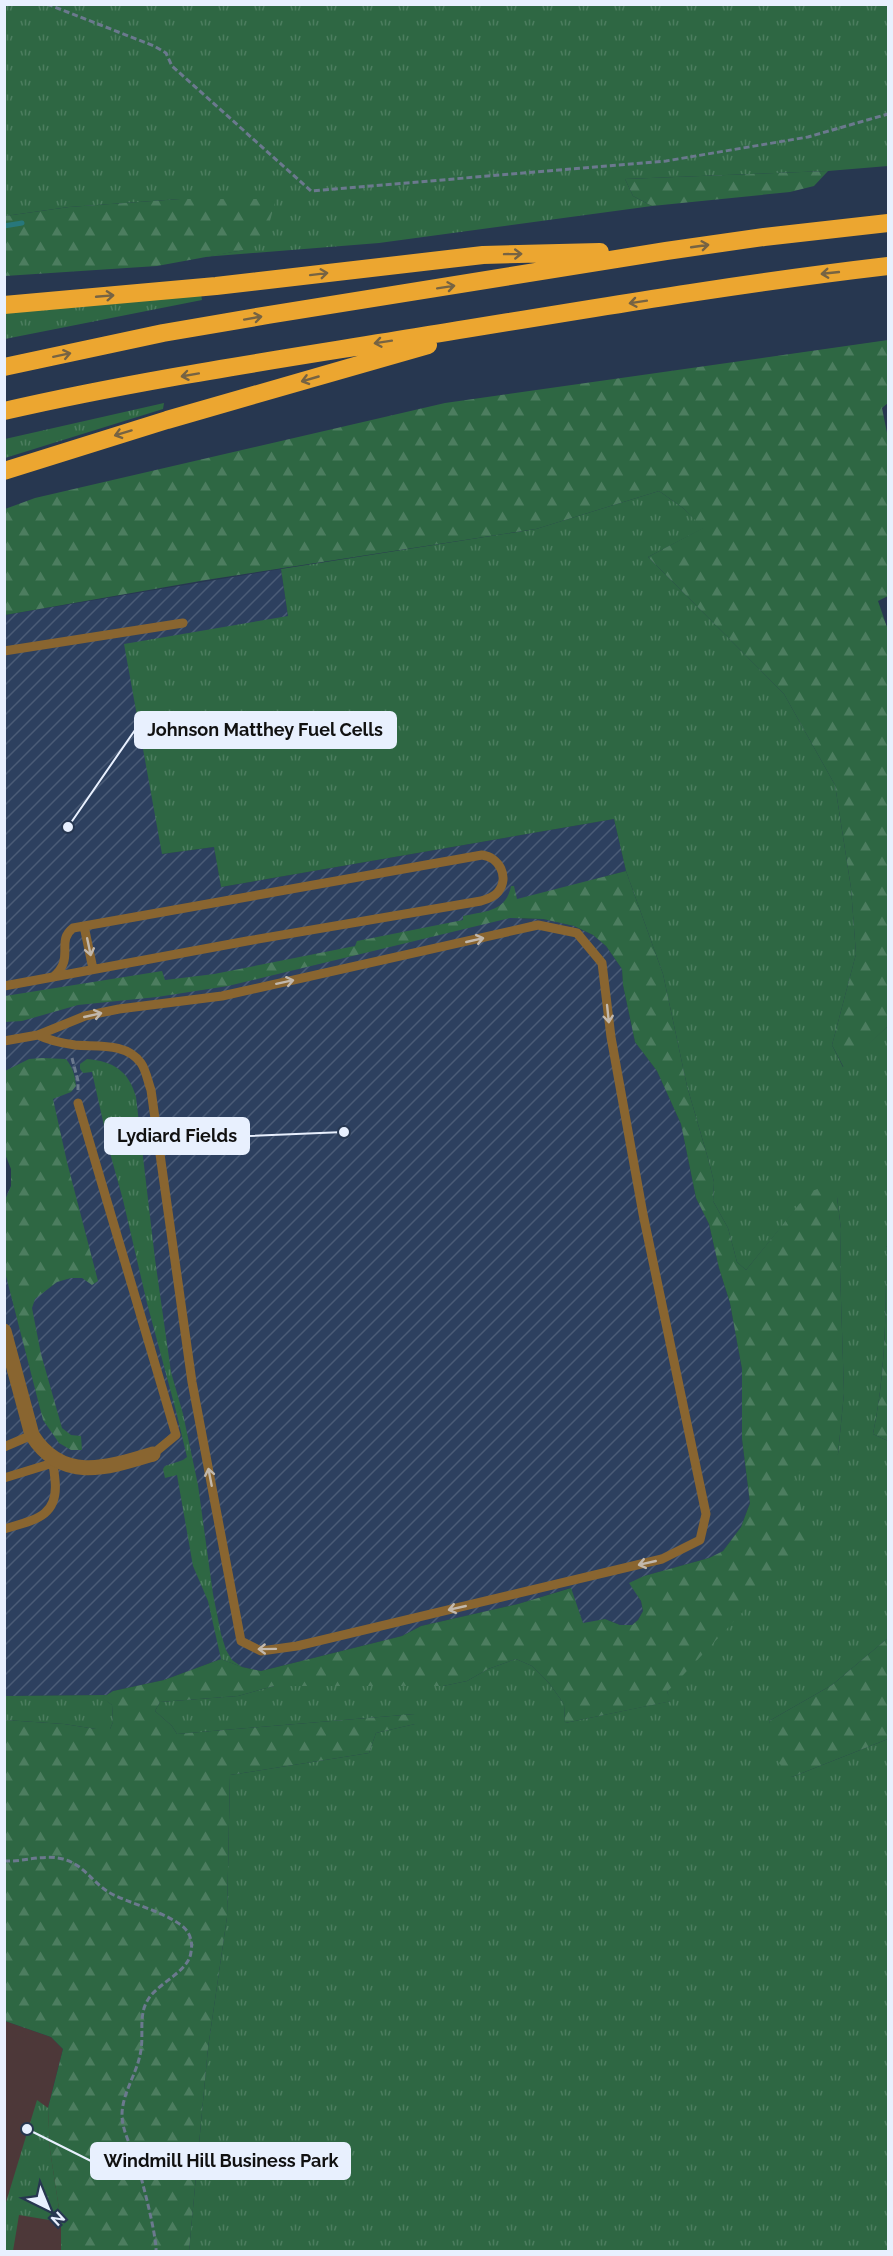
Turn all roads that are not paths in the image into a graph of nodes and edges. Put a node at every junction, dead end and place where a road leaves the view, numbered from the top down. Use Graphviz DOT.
graph roads {
  1 [pos="888,223"];
  2 [pos="666,251"];
  3 [pos="888,266"];
  4 [pos="4,305"];
  5 [pos="508,322"];
  6 [pos="4,367"];
  7 [pos="4,411"];
  8 [pos="4,471"];
  9 [pos="183,623"];
  10 [pos="4,651"];
  11 [pos="84,926"];
  12 [pos="93,969"];
  13 [pos="53,977"];
  14 [pos="4,986"];
  15 [pos="38,1035"];
  16 [pos="4,1041"];
  17 [pos="78,1103"];
  18 [pos="4,1331"];
  19 [pos="32,1435"];
  20 [pos="4,1447"];
  21 [pos="153,1454"];
  22 [pos="52,1460"];
  23 [pos="4,1478"];
  24 [pos="4,1529"];
  2 -- 1 [label="highway, one-way"];
  4 -- 2 [label="highway, one-way"];
  6 -- 2 [label="highway, one-way"];
  3 -- 5 [label="highway, one-way"];
  5 -- 7 [label="highway, one-way"];
  5 -- 8 [label="highway, one-way"];
  9 -- 10 [label="lane"];
  11 -- 12 [label="lane, one-way"];
  11 -- 12 [label="lane"];
  11 -- 13 [label="lane"];
  12 -- 13 [label="lane"];
  13 -- 14 [label="lane"];
  15 -- 15 [label="lane, one-way"];
  15 -- 16 [label="lane"];
  17 -- 21 [label="lane"];
  18 -- 19 [label="street"];
  19 -- 20 [label="lane"];
  19 -- 22 [label="street"];
  21 -- 22 [label="street"];
  22 -- 23 [label="lane"];
  22 -- 24 [label="lane"];
}
